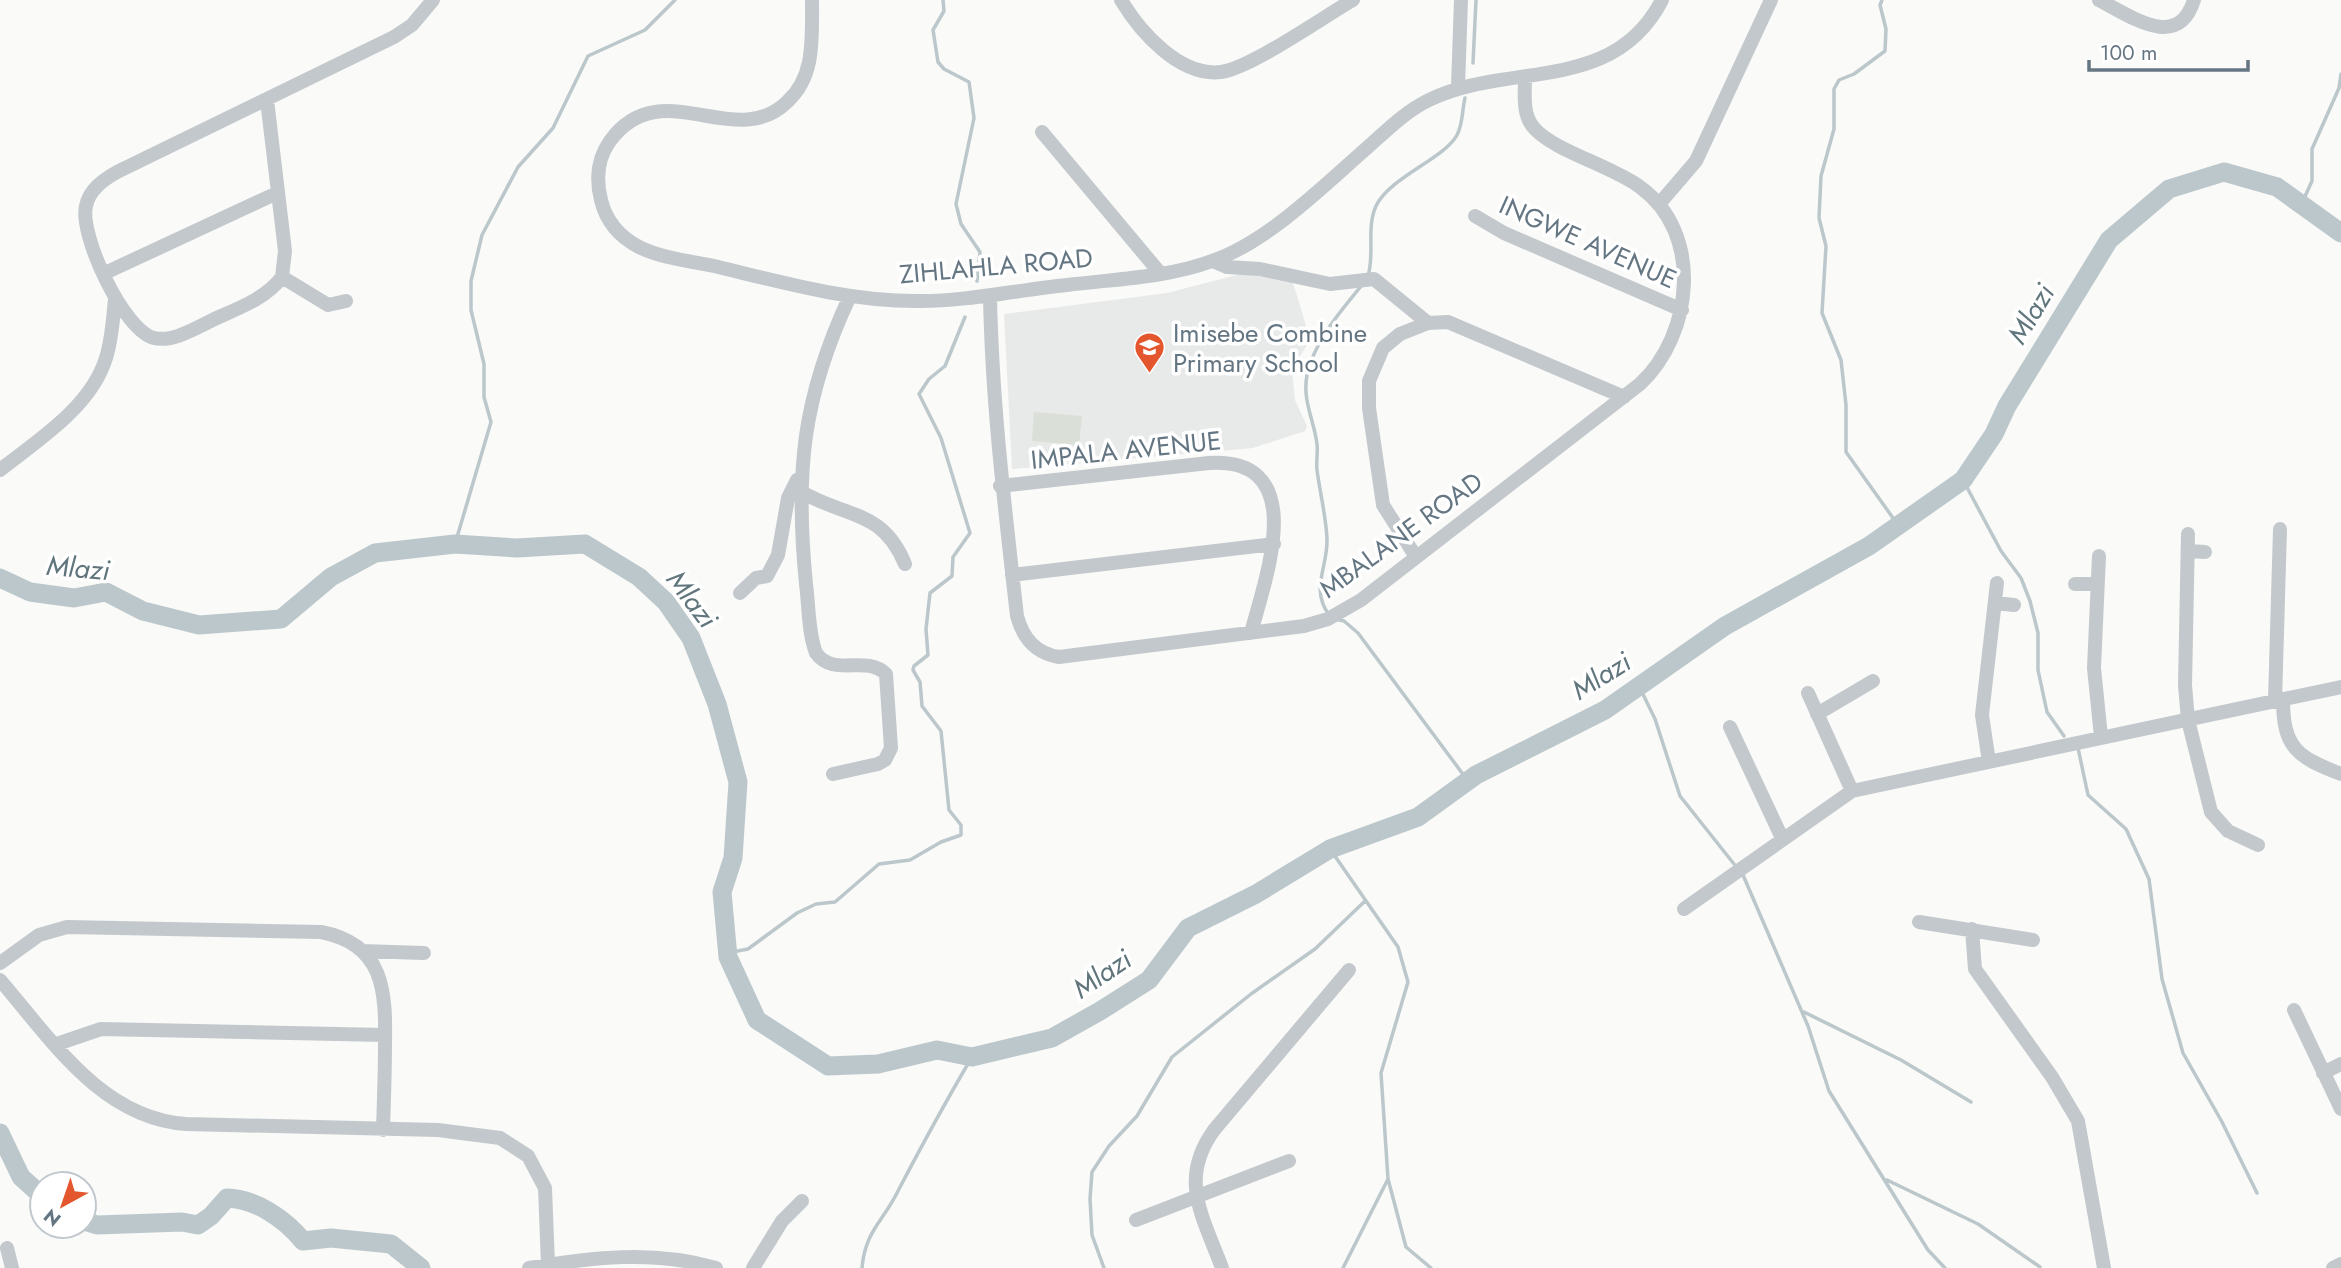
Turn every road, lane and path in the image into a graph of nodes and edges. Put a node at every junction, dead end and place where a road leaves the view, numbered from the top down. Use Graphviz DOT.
graph roads {
  1 [pos="433,0"];
  2 [pos="813,0"];
  3 [pos="1121,0"];
  4 [pos="1353,0"];
  5 [pos="1461,0"];
  6 [pos="1662,0"];
  7 [pos="1771,0"];
  8 [pos="2099,0"];
  9 [pos="2194,0"];
  10 [pos="1525,77"];
  11 [pos="1458,87"];
  12 [pos="267,100"];
  13 [pos="1042,132"];
  14 [pos="277,193"];
  15 [pos="1660,202"];
  16 [pos="1475,216"];
  17 [pos="1213,261"];
  18 [pos="1160,273"];
  19 [pos="105,274"];
  20 [pos="282,277"];
  21 [pos="850,296"];
  22 [pos="990,296"];
  23 [pos="115,298"];
  24 [pos="346,301"];
  25 [pos="1682,310"];
  26 [pos="1428,323"];
  27 [pos="1624,397"];
  28 [pos="0,470"];
  29 [pos="801,474"];
  30 [pos="1000,486"];
  31 [pos="800,491"];
  32 [pos="2280,529"];
  33 [pos="2188,534"];
  34 [pos="1274,544"];
  35 [pos="2189,551"];
  36 [pos="2205,552"];
  37 [pos="2099,556"];
  38 [pos="1416,557"];
  39 [pos="905,564"];
  40 [pos="1013,575"];
  41 [pos="1997,583"];
  42 [pos="2075,584"];
  43 [pos="2096,584"];
  44 [pos="740,593"];
  45 [pos="1995,603"];
  46 [pos="2014,605"];
  47 [pos="1251,633"];
  48 [pos="1873,681"];
  49 [pos="2341,687"];
  50 [pos="1808,693"];
  51 [pos="2279,700"];
  52 [pos="1817,715"];
  53 [pos="2188,720"];
  54 [pos="1730,727"];
  55 [pos="2101,737"];
  56 [pos="1989,762"];
  57 [pos="833,774"];
  58 [pos="2341,774"];
  59 [pos="1852,791"];
  60 [pos="1782,838"];
  61 [pos="2258,845"];
  62 [pos="1684,909"];
  63 [pos="1919,922"];
  64 [pos="1972,929"];
  65 [pos="2033,940"];
  66 [pos="362,951"];
  67 [pos="424,953"];
  68 [pos="0,963"];
  69 [pos="1349,970"];
  70 [pos="0,980"];
  71 [pos="2294,1010"];
  72 [pos="385,1035"];
  73 [pos="57,1044"];
  74 [pos="2341,1063"];
  75 [pos="2323,1073"];
  76 [pos="2341,1109"];
  77 [pos="383,1130"];
  78 [pos="1289,1161"];
  79 [pos="1197,1196"];
  80 [pos="803,1200"];
  81 [pos="1136,1220"];
  82 [pos="6,1248"];
  83 [pos="617,1262"];
  84 [pos="2341,1264"];
  85 [pos="548,1265"];
  86 [pos="12,1268"];
  87 [pos="529,1268"];
  88 [pos="716,1268"];
  89 [pos="752,1268"];
  90 [pos="1222,1268"];
  91 [pos="2104,1268"];
  92 [pos="2333,1268"];
  1 -- 12 [label="street"];
  2 -- 21 [label="street, ZIHLAHLA ROAD"];
  3 -- 4 [label="street"];
  5 -- 11 [label="street"];
  6 -- 10 [label="street, ZIHLAHLA ROAD"];
  7 -- 15 [label="street"];
  8 -- 9 [label="street"];
  10 -- 11 [label="street, ZIHLAHLA ROAD"];
  10 -- 15 [label="street"];
  11 -- 17 [label="street, ZIHLAHLA ROAD"];
  12 -- 14 [label="street"];
  12 -- 19 [label="street"];
  13 -- 18 [label="street"];
  14 -- 19 [label="street"];
  14 -- 20 [label="street"];
  15 -- 25 [label="street, MBALANE ROAD"];
  16 -- 25 [label="street, INGWE AVENUE"];
  17 -- 18 [label="street, ZIHLAHLA ROAD"];
  17 -- 26 [label="street"];
  18 -- 22 [label="street, ZIHLAHLA ROAD"];
  19 -- 23 [label="street"];
  20 -- 23 [label="street"];
  20 -- 24 [label="street"];
  21 -- 22 [label="street, ZIHLAHLA ROAD"];
  21 -- 29 [label="street"];
  22 -- 30 [label="street, MBALANE ROAD"];
  23 -- 28 [label="street"];
  25 -- 27 [label="street, MBALANE ROAD"];
  26 -- 27 [label="street"];
  26 -- 38 [label="street"];
  27 -- 38 [label="street, MBALANE ROAD"];
  29 -- 31 [label="street"];
  29 -- 44 [label="street"];
  30 -- 34 [label="street, IMPALA AVENUE"];
  30 -- 40 [label="street, MBALANE ROAD"];
  31 -- 39 [label="street"];
  31 -- 57 [label="street"];
  32 -- 51 [label="street"];
  33 -- 35 [label="street"];
  34 -- 40 [label="street"];
  34 -- 47 [label="street, IMPALA AVENUE"];
  35 -- 36 [label="street"];
  35 -- 53 [label="street"];
  37 -- 43 [label="street"];
  38 -- 47 [label="street, MBALANE ROAD"];
  40 -- 47 [label="street, MBALANE ROAD"];
  41 -- 45 [label="street"];
  42 -- 43 [label="street"];
  43 -- 55 [label="street"];
  45 -- 46 [label="street"];
  45 -- 56 [label="street"];
  48 -- 52 [label="street"];
  49 -- 51 [label="street"];
  50 -- 52 [label="street"];
  51 -- 53 [label="street"];
  51 -- 58 [label="street"];
  52 -- 59 [label="street"];
  53 -- 55 [label="street"];
  53 -- 61 [label="street"];
  54 -- 60 [label="street"];
  55 -- 56 [label="street"];
  56 -- 59 [label="street"];
  59 -- 60 [label="street"];
  60 -- 62 [label="street"];
  63 -- 64 [label="street"];
  64 -- 65 [label="street"];
  64 -- 91 [label="street"];
  66 -- 67 [label="street"];
  66 -- 68 [label="street"];
  66 -- 72 [label="street"];
  69 -- 79 [label="street"];
  70 -- 73 [label="street"];
  71 -- 75 [label="street"];
  72 -- 73 [label="street"];
  72 -- 77 [label="street"];
  73 -- 77 [label="street"];
  74 -- 75 [label="street"];
  75 -- 76 [label="street"];
  77 -- 85 [label="street"];
  78 -- 79 [label="street"];
  79 -- 81 [label="street"];
  79 -- 90 [label="street"];
  80 -- 89 [label="street"];
  82 -- 86 [label="street"];
  83 -- 85 [label="street"];
  83 -- 88 [label="street"];
  84 -- 92 [label="street"];
  85 -- 87 [label="street"];
}
